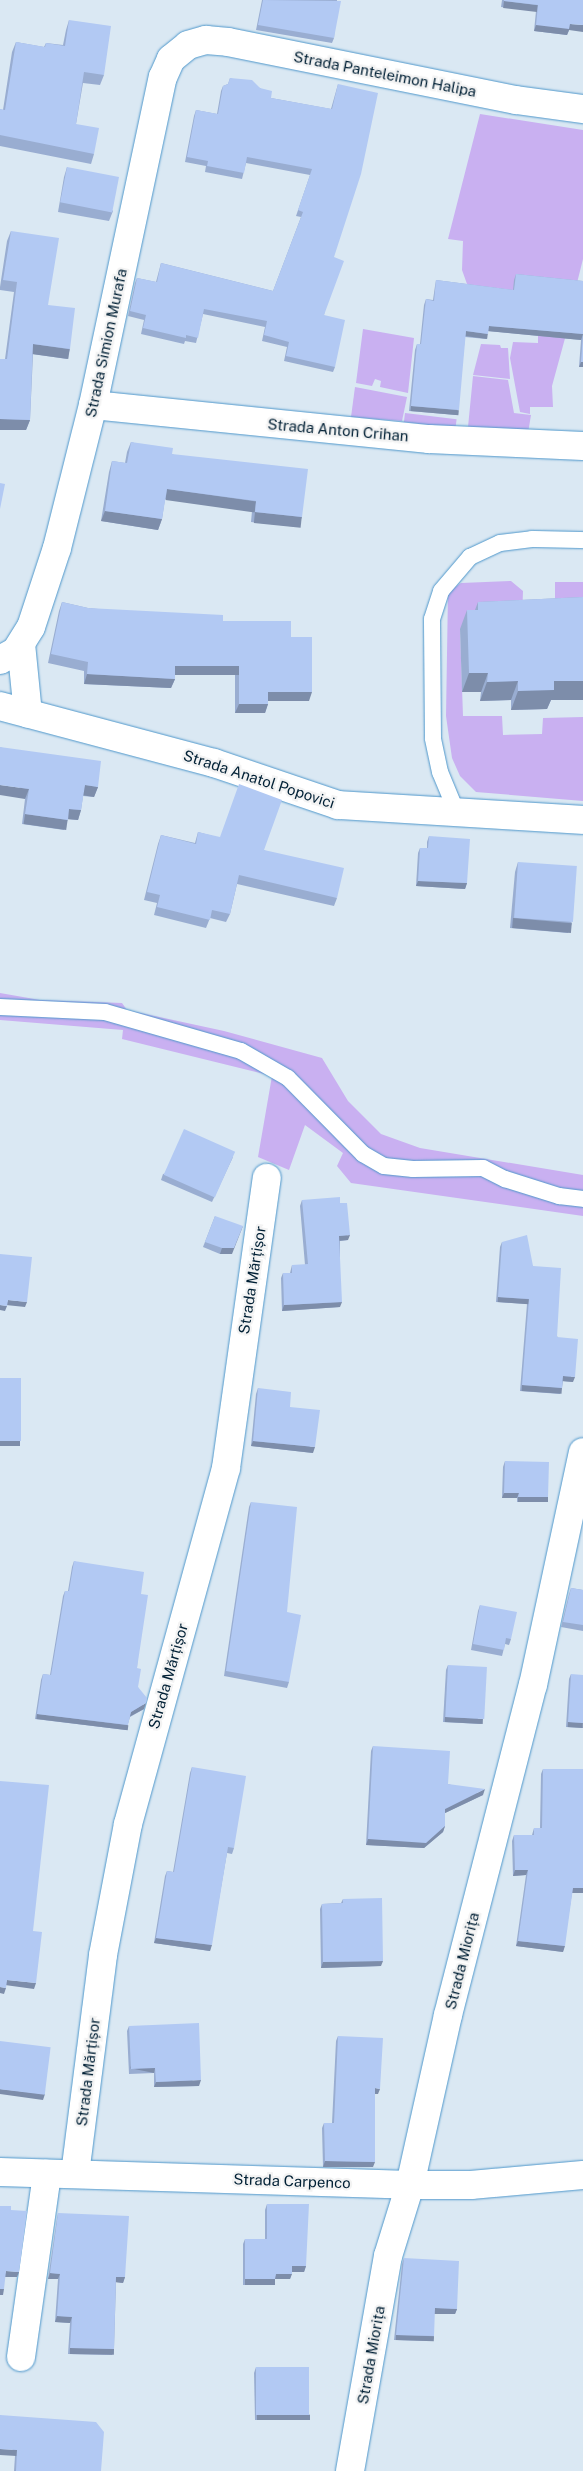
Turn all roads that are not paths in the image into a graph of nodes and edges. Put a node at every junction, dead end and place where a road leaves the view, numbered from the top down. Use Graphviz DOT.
graph roads {
  1 [pos="188,45"];
  2 [pos="583,108"];
  3 [pos="93,405"];
  4 [pos="583,446"];
  5 [pos="583,540"];
  6 [pos="11,652"];
  7 [pos="0,706"];
  8 [pos="28,714"];
  9 [pos="457,813"];
  10 [pos="583,820"];
  11 [pos="0,1007"];
  12 [pos="267,1178"];
  13 [pos="583,1199"];
  14 [pos="583,1452"];
  15 [pos="0,2172"];
  16 [pos="47,2174"];
  17 [pos="75,2174"];
  18 [pos="583,2175"];
  19 [pos="410,2185"];
  20 [pos="21,2357"];
  21 [pos="350,2471"];
  1 -- 2 [label="street, Strada Panteleimon Halipa"];
  1 -- 3 [label="street, Strada Simion Murafa"];
  3 -- 4 [label="street, Strada Anton Crihan"];
  3 -- 6 [label="street, Strada Simion Murafa"];
  5 -- 9 [label="lane"];
  6 -- 8 [label="street, Strada Simion Murafa"];
  7 -- 8 [label="street, Strada Anatol Popovici"];
  8 -- 9 [label="street, Strada Anatol Popovici"];
  9 -- 10 [label="street, Strada Anatol Popovici"];
  11 -- 13 [label="lane"];
  12 -- 17 [label="street, Strada Mărțișor"];
  14 -- 19 [label="street, Strada Miorița"];
  15 -- 16 [label="street, Strada Carpenco"];
  16 -- 17 [label="street, Strada Carpenco"];
  16 -- 20 [label="street"];
  17 -- 19 [label="street, Strada Carpenco"];
  18 -- 19 [label="street, Strada Carpenco"];
  19 -- 21 [label="street, Strada Miorița"];
}
